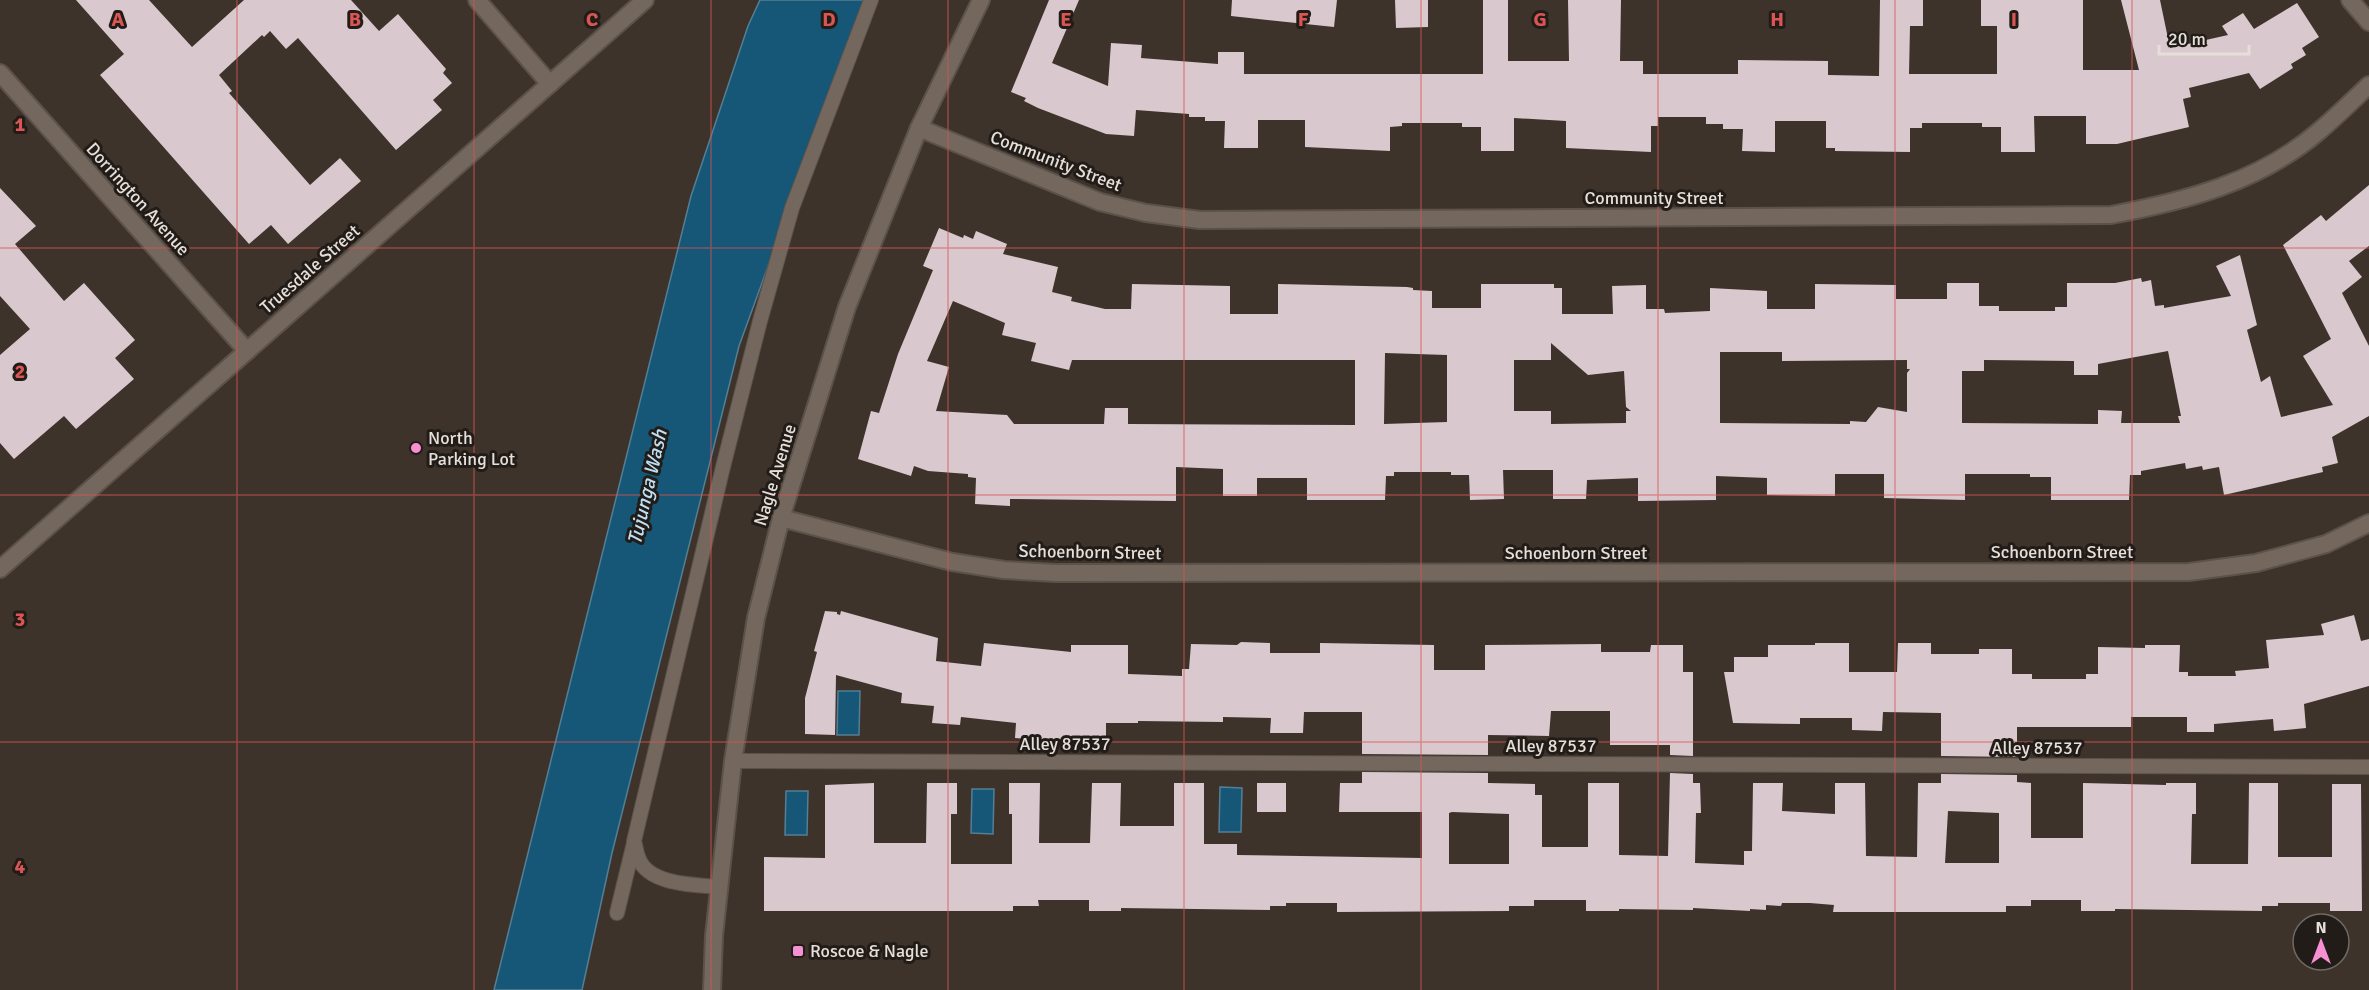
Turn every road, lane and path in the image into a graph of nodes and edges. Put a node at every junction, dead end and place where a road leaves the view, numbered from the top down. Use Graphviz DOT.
graph roads {
  1 [pos="477,0"];
  2 [pos="645,0"];
  3 [pos="872,0"];
  4 [pos="981,0"];
  5 [pos="2350,0"];
  6 [pos="2369,22"];
  7 [pos="0,73"];
  8 [pos="550,84"];
  9 [pos="2369,85"];
  10 [pos="919,128"];
  11 [pos="247,351"];
  12 [pos="781,518"];
  13 [pos="2369,523"];
  14 [pos="0,568"];
  15 [pos="733,761"];
  16 [pos="2369,767"];
  17 [pos="634,841"];
  18 [pos="720,887"];
  19 [pos="617,913"];
  20 [pos="712,990"];
  1 -- 8 [label="street"];
  2 -- 8 [label="street, Truesdale Street"];
  3 -- 17 [label="lane"];
  4 -- 10 [label="street, Nagle Avenue"];
  5 -- 6 [label="street"];
  7 -- 11 [label="street, Dorrington Avenue"];
  8 -- 11 [label="street, Truesdale Street"];
  9 -- 10 [label="street, Community Street"];
  10 -- 12 [label="street, Nagle Avenue"];
  11 -- 14 [label="street, Truesdale Street"];
  12 -- 13 [label="street, Schoenborn Street"];
  12 -- 15 [label="street, Nagle Avenue"];
  15 -- 16 [label="lane, Alley 87537"];
  15 -- 18 [label="street, Nagle Avenue"];
  17 -- 18 [label="lane"];
  17 -- 19 [label="lane"];
  18 -- 20 [label="street, Nagle Avenue"];
}
